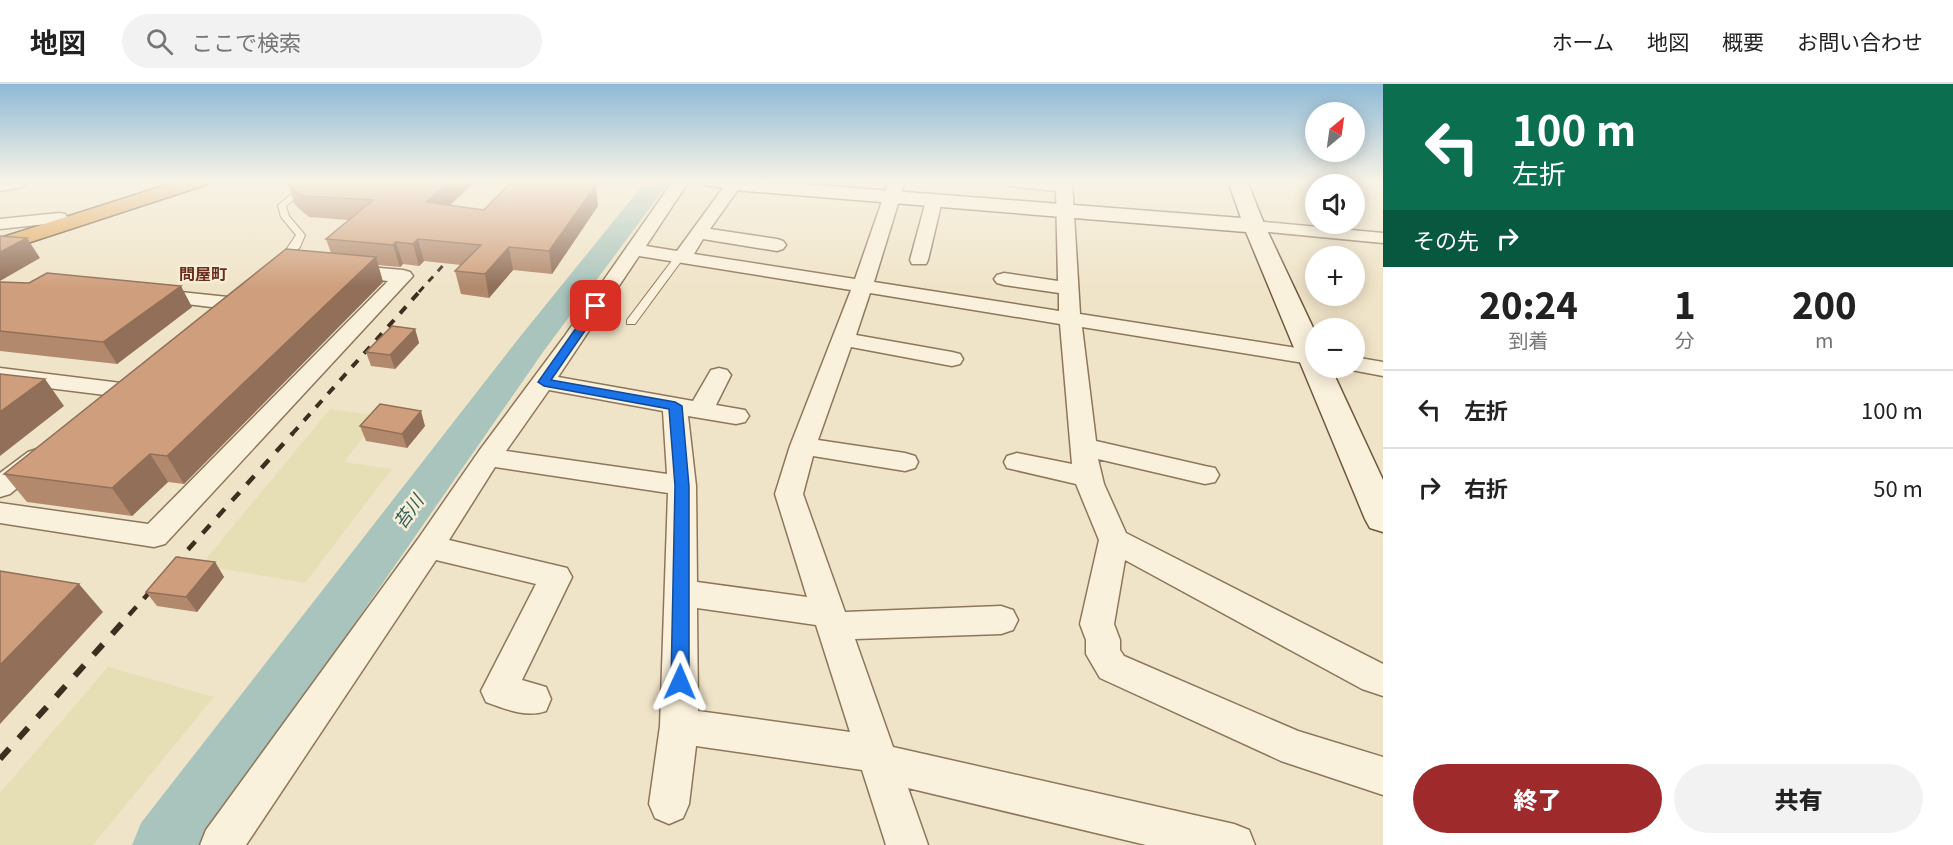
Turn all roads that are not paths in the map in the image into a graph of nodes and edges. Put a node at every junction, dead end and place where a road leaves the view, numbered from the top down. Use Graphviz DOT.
graph roads {
  1 [pos="63,217"];
  2 [pos="88,217"];
  3 [pos="285,217"];
  4 [pos="657,217"];
  5 [pos="710,217"];
  6 [pos="885,217"];
  7 [pos="930,217"];
  8 [pos="1066,217"];
  9 [pos="1135,217"];
  10 [pos="1251,217"];
  11 [pos="59,218"];
  12 [pos="0,224"];
  13 [pos="1254,226"];
  14 [pos="698,233"];
  15 [pos="0,236"];
  16 [pos="1383,238"];
  17 [pos="0,245"];
  18 [pos="777,245"];
  19 [pos="634,250"];
  20 [pos="681,257"];
  21 [pos="919,260"];
  22 [pos="277,264"];
  23 [pos="1004,279"];
  24 [pos="863,286"];
  25 [pos="1068,288"];
  26 [pos="138,294"];
  27 [pos="1070,320"];
  28 [pos="631,322"];
  29 [pos="202,325"];
  30 [pos="843,339"];
  31 [pos="1305,340"];
  32 [pos="952,359"];
  33 [pos="1305,360"];
  34 [pos="1365,366"];
  35 [pos="1383,369"];
  36 [pos="0,375"];
  37 [pos="719,375"];
  38 [pos="1322,378"];
  39 [pos="544,382"];
  40 [pos="688,408"];
  41 [pos="93,412"];
  42 [pos="736,416"];
  43 [pos="56,442"];
  44 [pos="803,446"];
  45 [pos="1084,447"];
  46 [pos="488,457"];
  47 [pos="905,462"];
  48 [pos="1017,462"];
  49 [pos="1205,474"];
  50 [pos="1088,477"];
  51 [pos="682,486"];
  52 [pos="0,487"];
  53 [pos="0,513"];
  54 [pos="1383,519"];
  55 [pos="1114,540"];
  56 [pos="429,547"];
  57 [pos="682,593"];
  58 [pos="831,620"];
  59 [pos="1001,620"];
  60 [pos="1383,680"];
  61 [pos="533,699"];
  62 [pos="679,726"];
  63 [pos="878,759"];
  64 [pos="1383,776"];
  65 [pos="669,804"];
  66 [pos="1171,837"];
  67 [pos="221,845"];
  68 [pos="907,845"];
  69 [pos="1234,845"];
  1 -- 11 [label="highway"];
  2 -- 17 [label="highway"];
  3 -- 22 [label="lane"];
  4 -- 19 [label="street"];
  5 -- 14 [label="street"];
  6 -- 24 [label="street"];
  7 -- 21 [label="street"];
  8 -- 25 [label="street"];
  9 -- 13 [label="street"];
  10 -- 13 [label="street"];
  11 -- 12 [label="street"];
  11 -- 15 [label="highway"];
  13 -- 16 [label="street"];
  13 -- 31 [label="street"];
  14 -- 18 [label="street"];
  14 -- 20 [label="street"];
  19 -- 20 [label="street"];
  19 -- 39 [label="street"];
  20 -- 24 [label="street"];
  20 -- 28 [label="lane"];
  22 -- 53 [label="street"];
  23 -- 25 [label="street"];
  24 -- 27 [label="street"];
  24 -- 30 [label="street"];
  25 -- 27 [label="street"];
  26 -- 29 [label="street"];
  27 -- 33 [label="street"];
  27 -- 45 [label="street"];
  30 -- 32 [label="street"];
  30 -- 44 [label="street"];
  34 -- 35 [label="street"];
  36 -- 41 [label="street"];
  37 -- 40 [label="street"];
  38 -- 54 [label="street"];
  39 -- 40 [label="street"];
  39 -- 46 [label="street"];
  40 -- 42 [label="street"];
  40 -- 51 [label="street"];
  43 -- 52 [label="street"];
  44 -- 47 [label="street"];
  44 -- 58 [label="street"];
  45 -- 49 [label="street"];
  45 -- 50 [label="street"];
  46 -- 51 [label="street"];
  46 -- 56 [label="street"];
  48 -- 50 [label="street"];
  50 -- 55 [label="street"];
  51 -- 57 [label="street"];
  55 -- 60 [label="street"];
  55 -- 64 [label="street"];
  56 -- 61 [label="street"];
  56 -- 67 [label="street"];
  57 -- 58 [label="street"];
  57 -- 62 [label="street"];
  58 -- 59 [label="street"];
  58 -- 63 [label="street"];
  62 -- 63 [label="street"];
  62 -- 65 [label="street"];
  63 -- 66 [label="street"];
  63 -- 68 [label="street"];
  66 -- 69 [label="street"];
}
